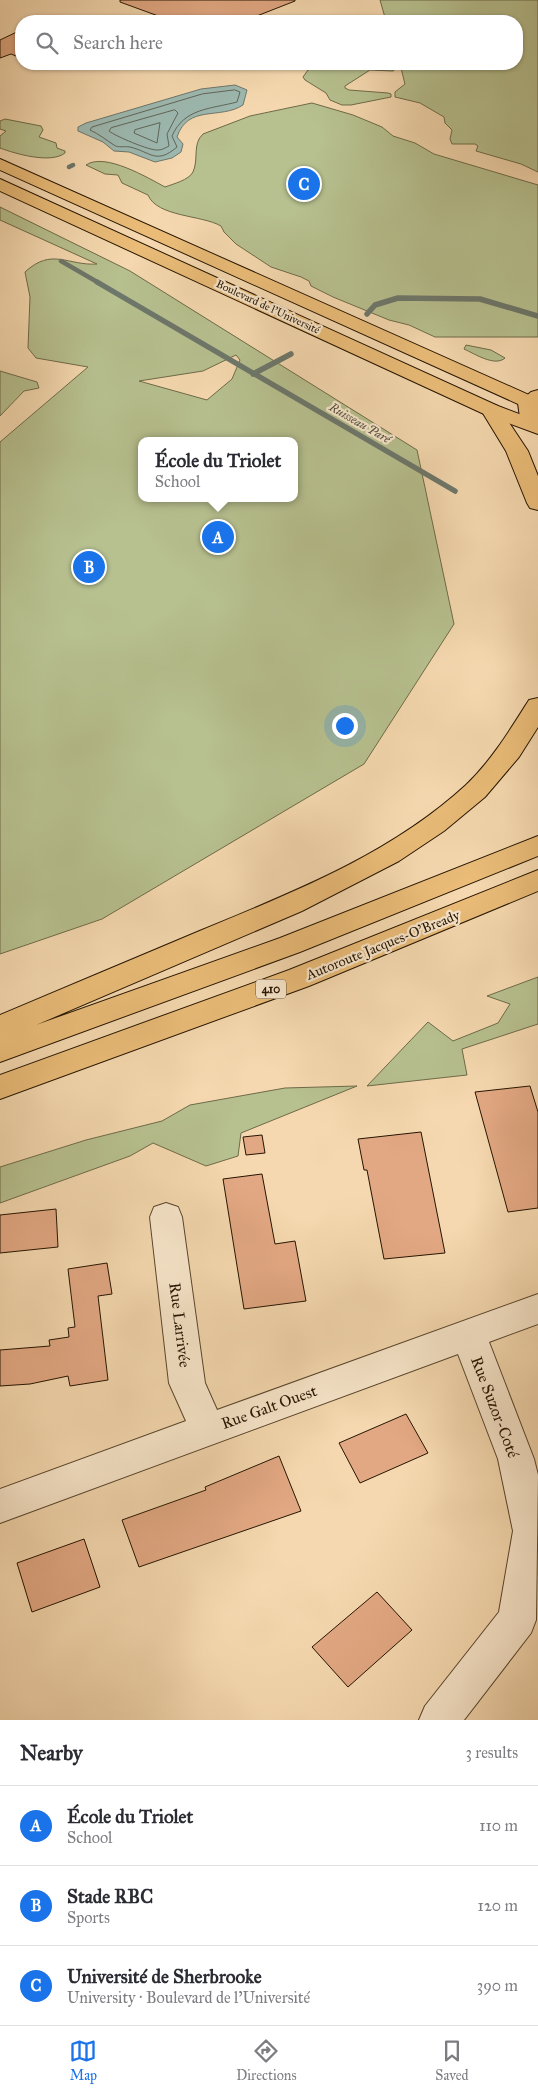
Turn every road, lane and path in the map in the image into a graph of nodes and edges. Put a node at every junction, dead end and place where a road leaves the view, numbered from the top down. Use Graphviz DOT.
graph roads {
  1 [pos="0,164"];
  2 [pos="0,184"];
  3 [pos="491,410"];
  4 [pos="535,412"];
  5 [pos="538,503"];
  6 [pos="538,706"];
  7 [pos="538,845"];
  8 [pos="538,880"];
  9 [pos="0,1028"];
  10 [pos="0,1050"];
  11 [pos="0,1087"];
  12 [pos="166,1217"];
  13 [pos="538,1308"];
  14 [pos="468,1334"];
  15 [pos="207,1429"];
  16 [pos="0,1506"];
  17 [pos="439,1720"];
  1 -- 4 [label="main road, Boulevard de l'Université"];
  2 -- 3 [label="main road, Boulevard de l'Université"];
  3 -- 4 [label="main road, Boulevard de l'Université"];
  3 -- 5 [label="main road"];
  6 -- 9 [label="main road"];
  7 -- 10 [label="main road, 410"];
  8 -- 11 [label="main road, Autoroute Jacques-O'Bready / 410"];
  12 -- 15 [label="street, Rue Larrivée"];
  13 -- 14 [label="street, Rue Galt Ouest"];
  14 -- 15 [label="street, Rue Galt Ouest"];
  14 -- 17 [label="street, Rue Suzor-Coté"];
  15 -- 16 [label="street, Rue Galt Ouest"];
}
